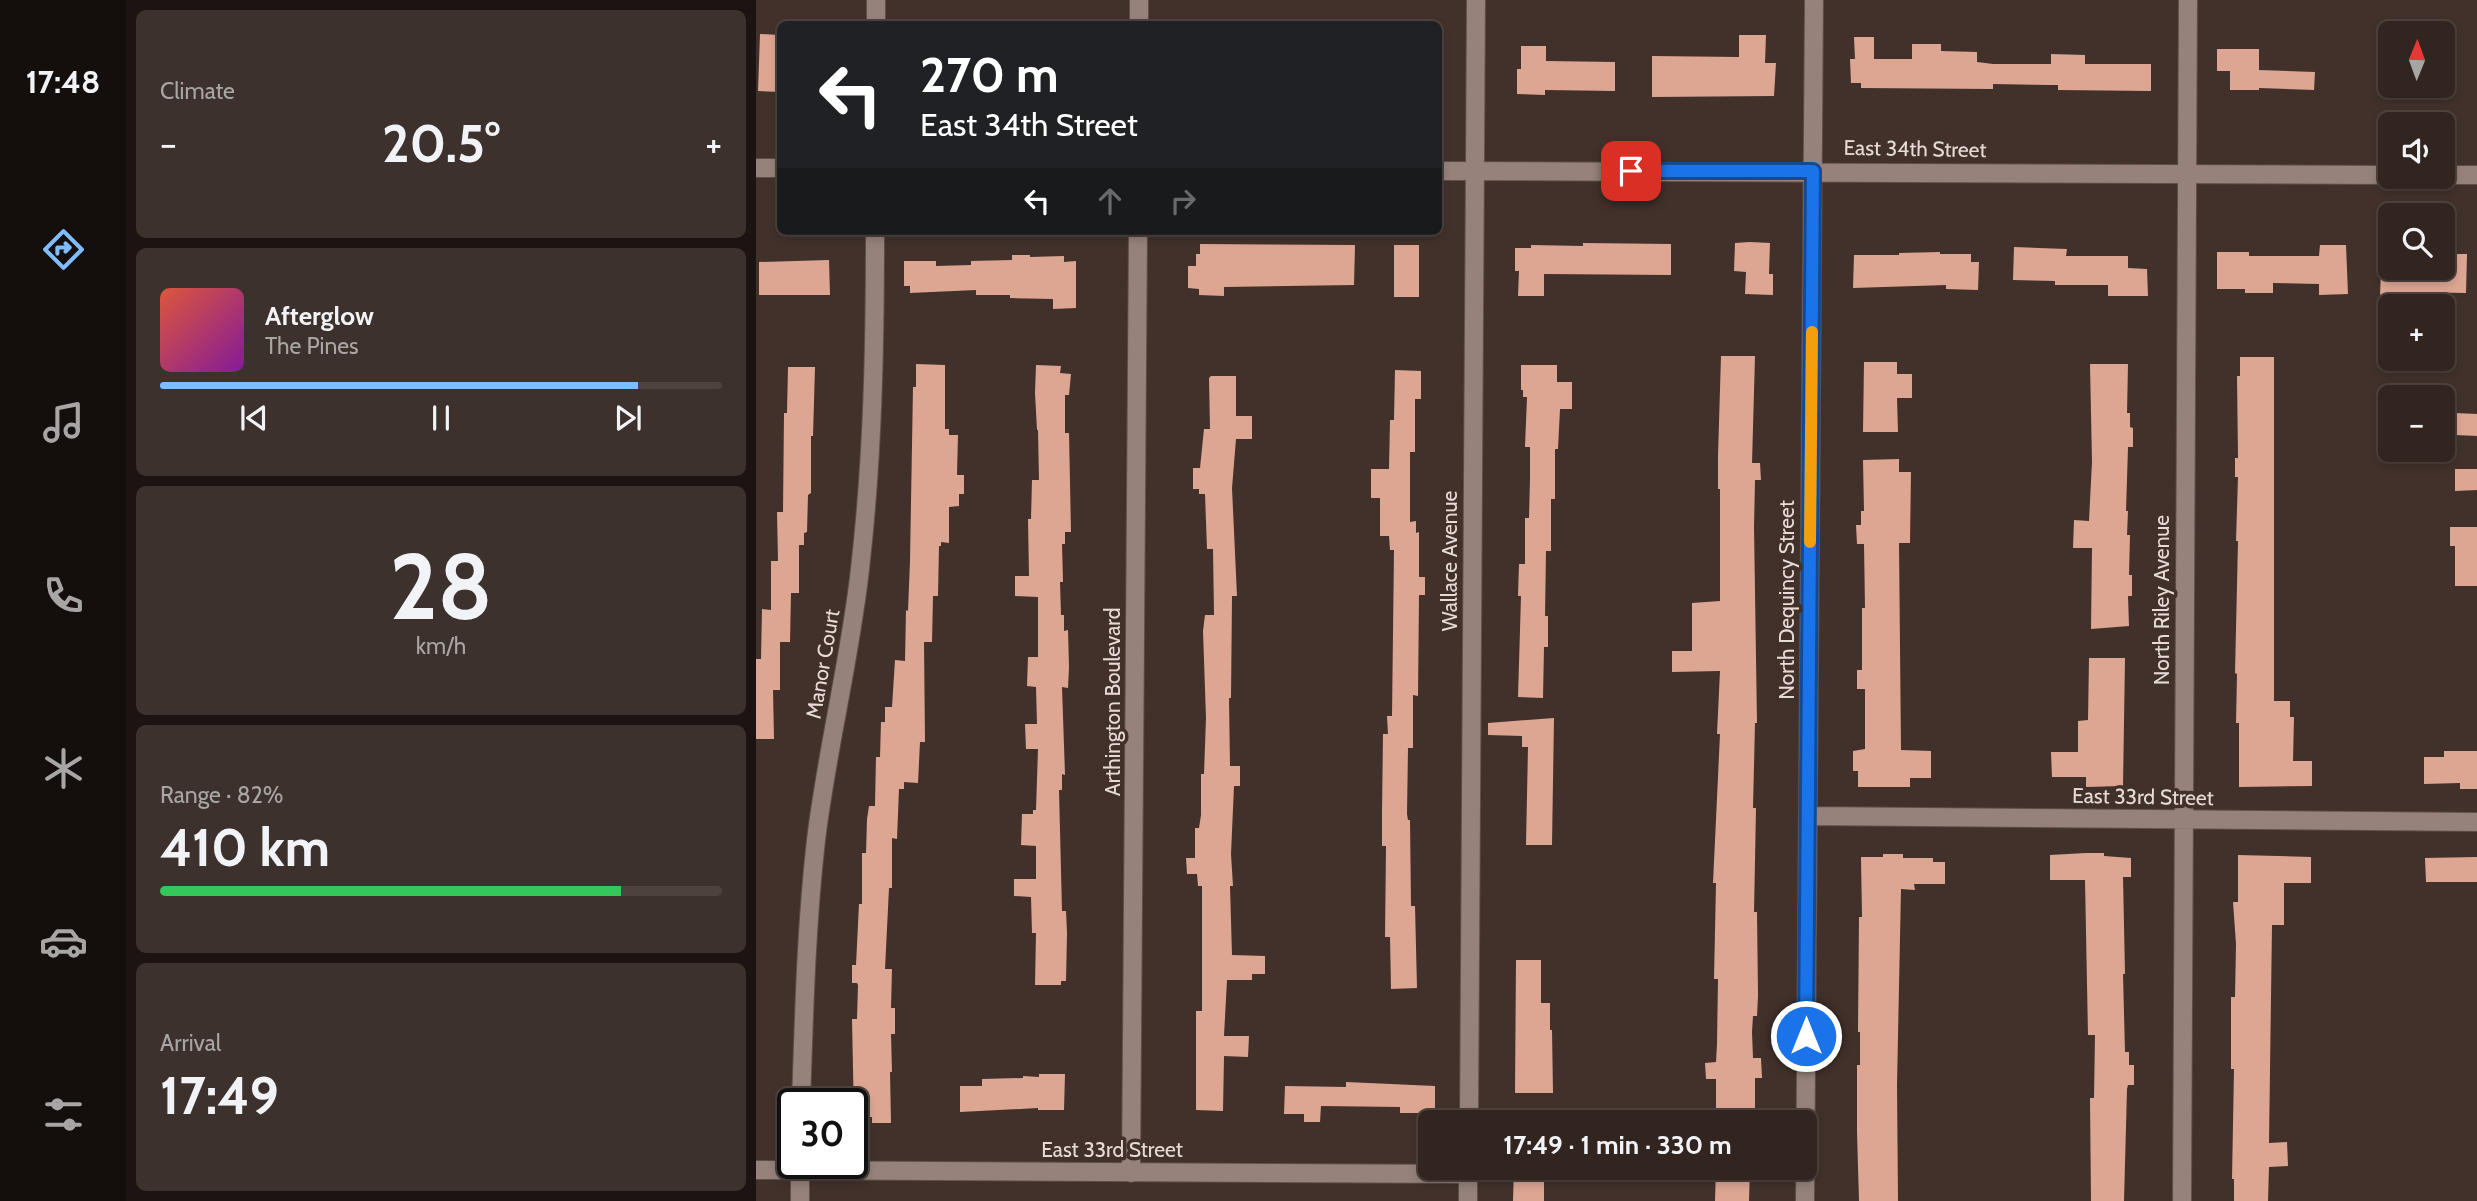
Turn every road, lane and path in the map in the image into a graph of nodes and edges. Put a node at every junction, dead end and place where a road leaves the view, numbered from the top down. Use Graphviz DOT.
graph roads {
  1 [pos="876,0"];
  2 [pos="1139,0"];
  3 [pos="1476,0"];
  4 [pos="1814,0"];
  5 [pos="2189,0"];
  6 [pos="876,21"];
  7 [pos="1139,21"];
  8 [pos="756,168"];
  9 [pos="777,168"];
  10 [pos="1442,170"];
  11 [pos="1475,171"];
  12 [pos="1813,171"];
  13 [pos="2188,174"];
  14 [pos="2378,175"];
  15 [pos="2455,175"];
  16 [pos="2477,175"];
  17 [pos="875,235"];
  18 [pos="1138,235"];
  19 [pos="1808,816"];
  20 [pos="2184,820"];
  21 [pos="2477,822"];
  22 [pos="802,1088"];
  23 [pos="1469,1110"];
  24 [pos="868,1168"];
  25 [pos="777,1169"];
  26 [pos="756,1170"];
  27 [pos="1418,1171"];
  28 [pos="1131,1173"];
  29 [pos="800,1179"];
  30 [pos="1468,1180"];
  31 [pos="800,1201"];
  32 [pos="1468,1201"];
  33 [pos="1805,1201"];
  34 [pos="2182,1201"];
  1 -- 6 [label="street"];
  2 -- 7 [label="street"];
  3 -- 11 [label="street, Wallace Avenue"];
  4 -- 12 [label="street, North Dequincy Street"];
  5 -- 13 [label="street, North Riley Avenue"];
  8 -- 9 [label="street"];
  10 -- 11 [label="street, East 34th Street"];
  11 -- 12 [label="street, East 34th Street"];
  11 -- 23 [label="street, Wallace Avenue"];
  12 -- 13 [label="street, East 34th Street"];
  12 -- 19 [label="street, North Dequincy Street"];
  13 -- 14 [label="street, East 34th Street"];
  13 -- 20 [label="street, North Riley Avenue"];
  15 -- 16 [label="street"];
  17 -- 22 [label="street, Manor Court"];
  18 -- 28 [label="street, Arthington Boulevard"];
  19 -- 20 [label="street, East 33rd Street"];
  19 -- 33 [label="street, North Dequincy Street"];
  20 -- 21 [label="street, East 33rd Street"];
  20 -- 34 [label="street, North Riley Avenue"];
  24 -- 28 [label="street, East 33rd Street"];
  25 -- 26 [label="street, East 33rd Street"];
  27 -- 28 [label="street, East 33rd Street"];
  29 -- 31 [label="street"];
  30 -- 32 [label="street"];
}
